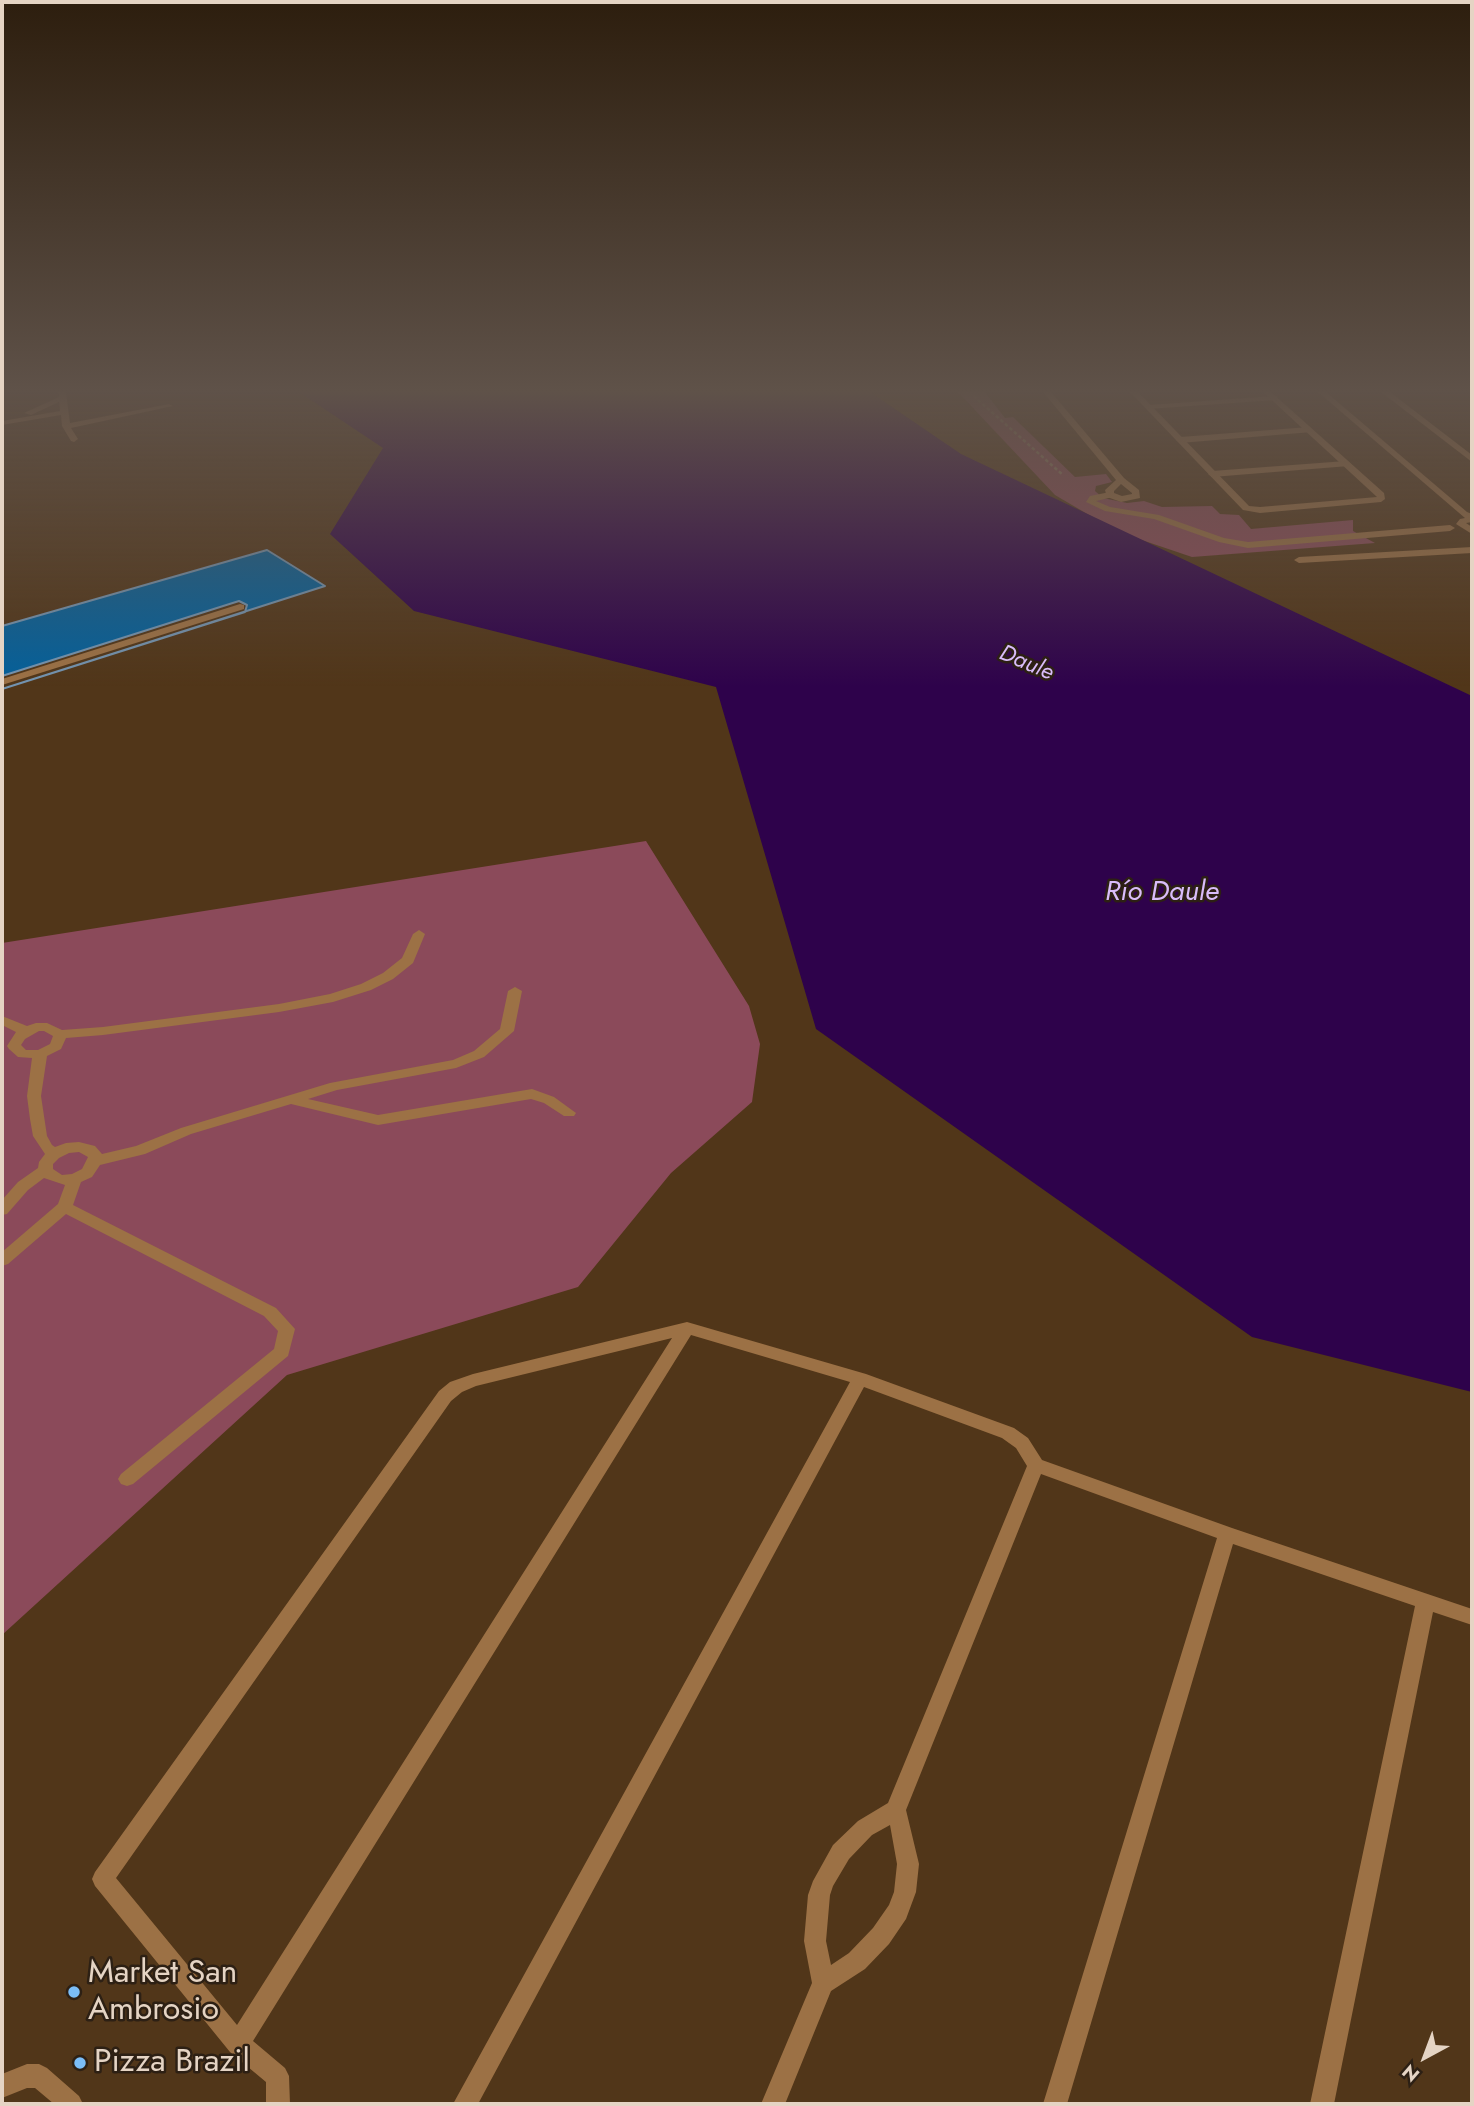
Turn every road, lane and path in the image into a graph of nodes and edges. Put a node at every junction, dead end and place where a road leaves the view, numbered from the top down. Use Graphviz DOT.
graph roads {
  1 [pos="1109,490"];
  2 [pos="1134,490"];
  3 [pos="1228,490"];
  4 [pos="1376,490"];
  5 [pos="1433,490"];
  6 [pos="1110,495"];
  7 [pos="1472,506"];
  8 [pos="1466,520"];
  9 [pos="1472,550"];
  10 [pos="1299,560"];
  11 [pos="240,607"];
  12 [pos="2,682"];
  13 [pos="419,934"];
  14 [pos="515,991"];
  15 [pos="2,1020"];
  16 [pos="26,1031"];
  17 [pos="60,1034"];
  18 [pos="40,1054"];
  19 [pos="291,1100"];
  20 [pos="569,1113"];
  21 [pos="54,1154"];
  22 [pos="95,1161"];
  23 [pos="45,1170"];
  24 [pos="75,1179"];
  25 [pos="65,1208"];
  26 [pos="2,1210"];
  27 [pos="2,1260"];
  28 [pos="687,1328"];
  29 [pos="860,1379"];
  30 [pos="1036,1465"];
  31 [pos="127,1479"];
  32 [pos="1227,1534"];
  33 [pos="1425,1602"];
  34 [pos="1472,1617"];
  35 [pos="896,1810"];
  36 [pos="823,1983"];
  37 [pos="238,2044"];
  38 [pos="2,2086"];
  39 [pos="71,2104"];
  40 [pos="278,2104"];
  41 [pos="465,2104"];
  42 [pos="773,2104"];
  43 [pos="1055,2104"];
  44 [pos="1322,2104"];
  1 -- 6 [label="street"];
  2 -- 6 [label="street"];
  3 -- 4 [label="street"];
  5 -- 8 [label="street"];
  6 -- 8 [label="street"];
  7 -- 8 [label="street"];
  9 -- 10 [label="street"];
  11 -- 12 [label="street"];
  13 -- 17 [label="street"];
  14 -- 19 [label="street"];
  15 -- 16 [label="street"];
  16 -- 17 [label="street"];
  16 -- 18 [label="street"];
  17 -- 18 [label="street"];
  18 -- 21 [label="street"];
  19 -- 20 [label="street"];
  19 -- 22 [label="street"];
  21 -- 22 [label="street"];
  21 -- 23 [label="street"];
  22 -- 24 [label="street"];
  23 -- 24 [label="street"];
  23 -- 26 [label="street"];
  24 -- 25 [label="street"];
  25 -- 27 [label="street"];
  25 -- 31 [label="street"];
  28 -- 29 [label="street"];
  28 -- 37 [label="street"];
  28 -- 37 [label="street"];
  29 -- 30 [label="street"];
  29 -- 41 [label="street"];
  30 -- 32 [label="street"];
  30 -- 35 [label="street"];
  32 -- 33 [label="street"];
  32 -- 43 [label="street"];
  33 -- 34 [label="street"];
  33 -- 44 [label="street"];
  35 -- 36 [label="street"];
  35 -- 36 [label="street"];
  36 -- 42 [label="street"];
  37 -- 40 [label="street"];
  38 -- 39 [label="street"];
}
